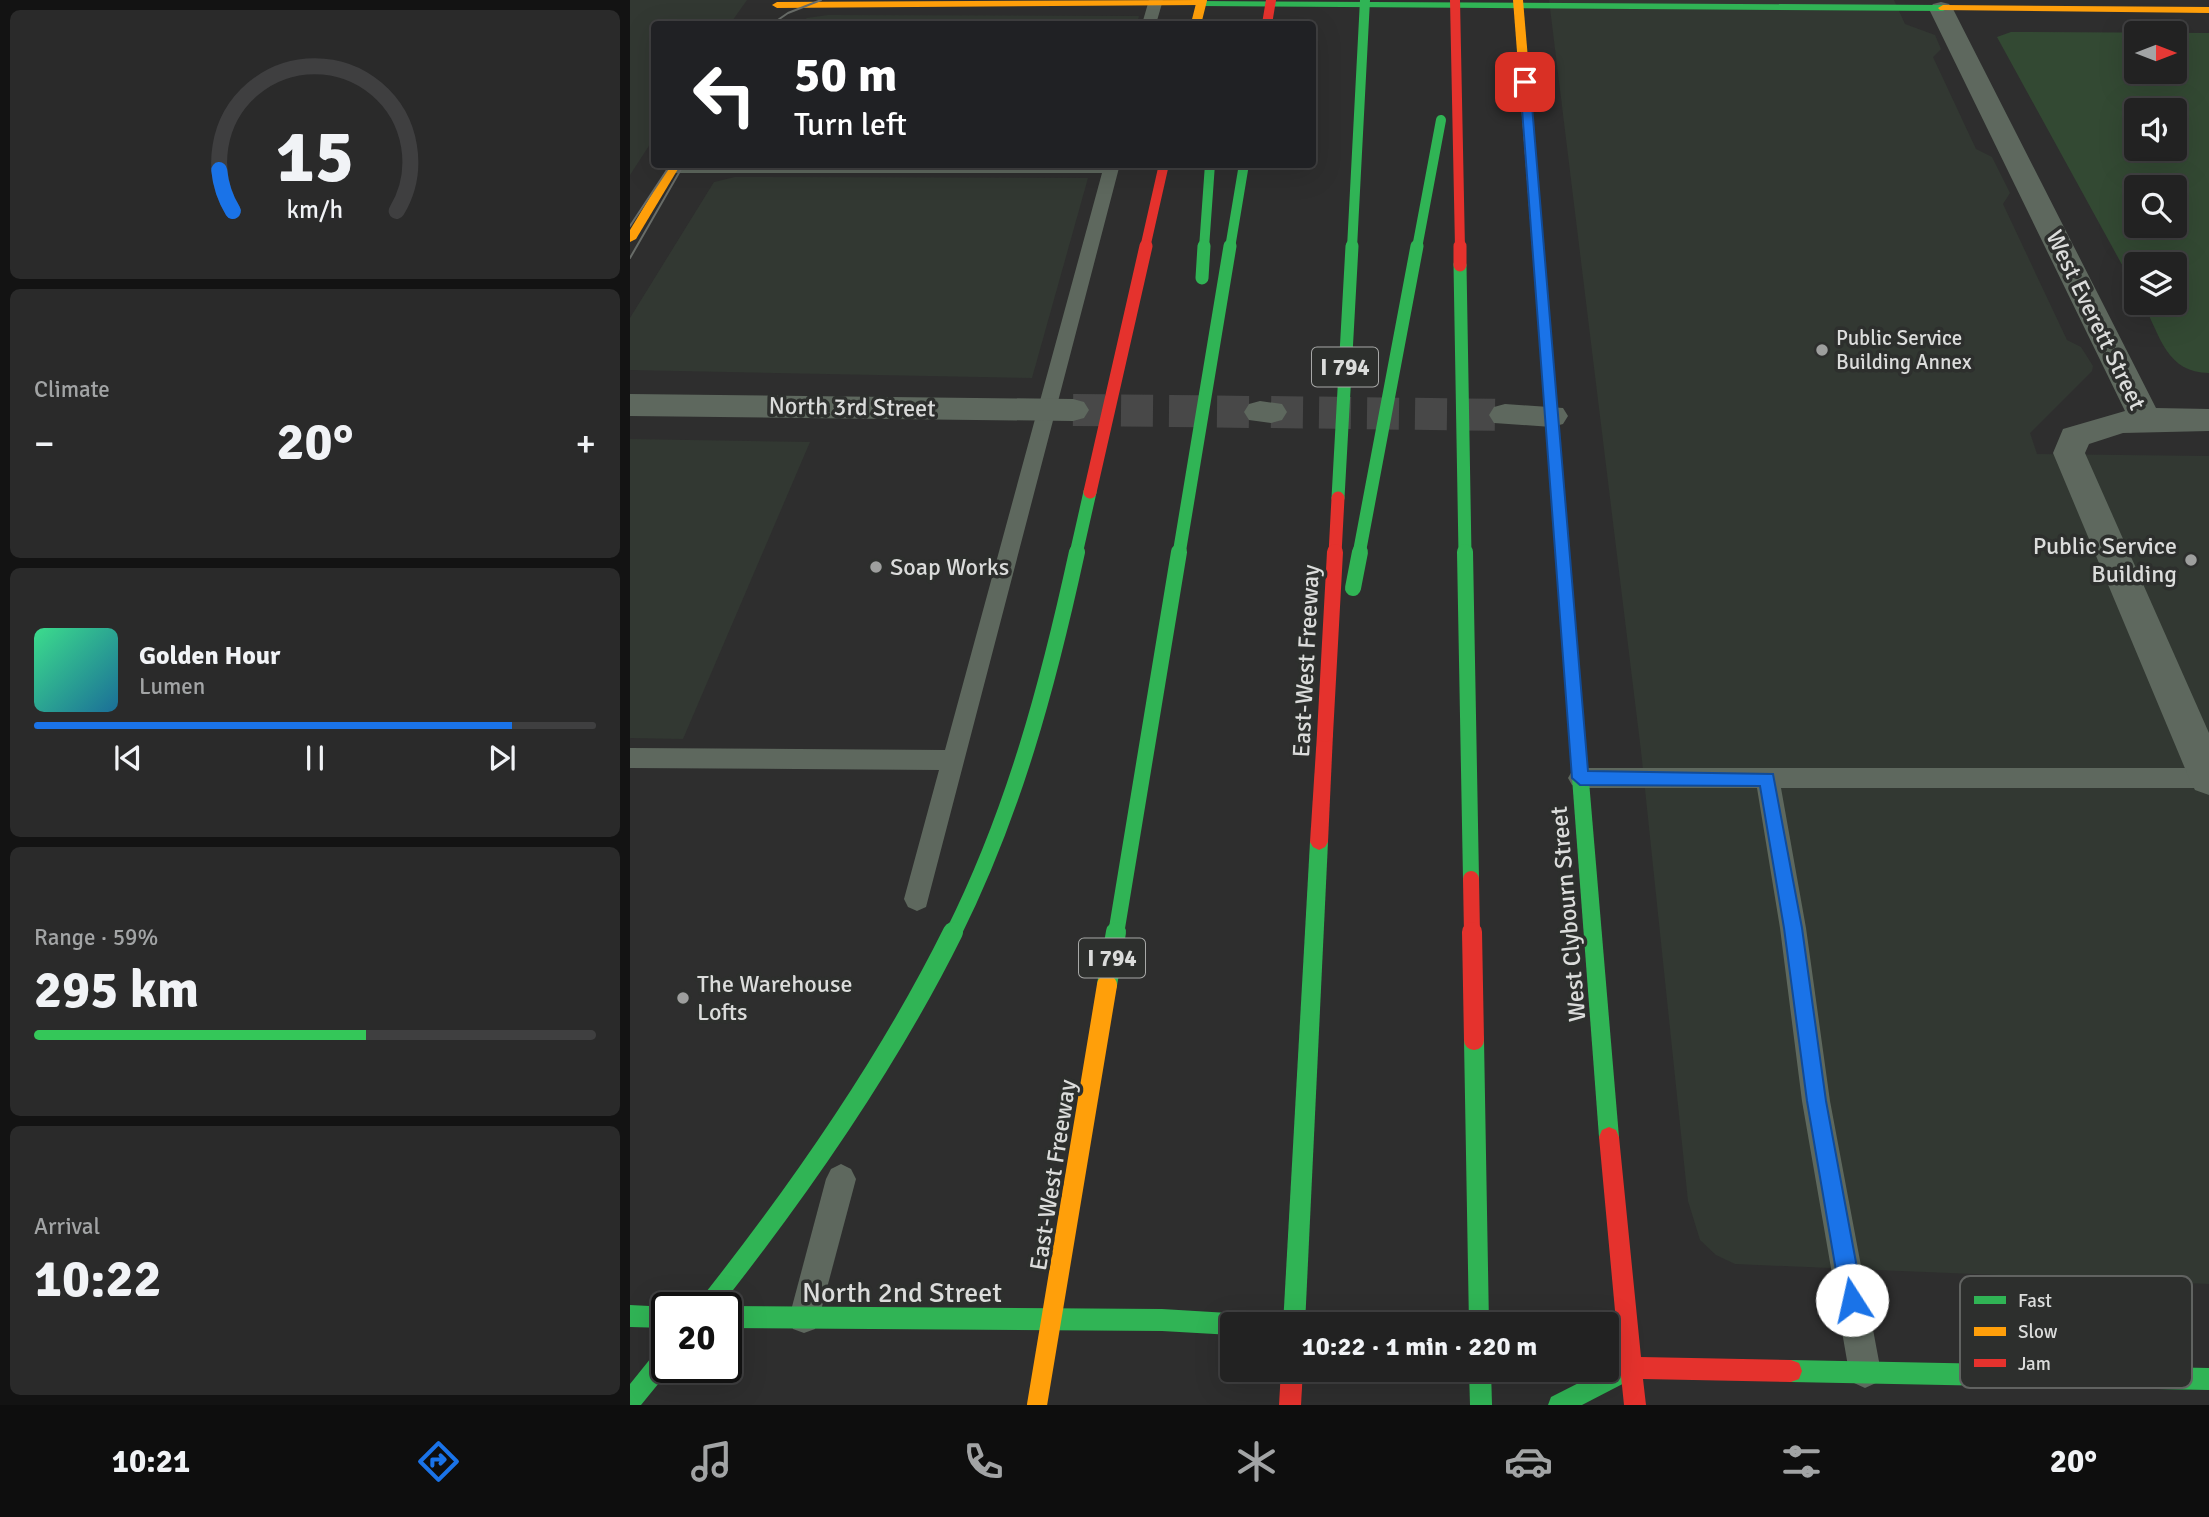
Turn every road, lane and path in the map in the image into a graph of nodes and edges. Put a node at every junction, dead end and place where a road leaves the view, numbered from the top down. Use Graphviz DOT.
graph roads {
  1 [pos="1202,0"];
  2 [pos="1222,0"];
  3 [pos="1271,0"];
  4 [pos="1364,0"];
  5 [pos="1455,0"];
  6 [pos="1156,2"];
  7 [pos="1519,4"];
  8 [pos="776,6"];
  9 [pos="1925,6"];
  10 [pos="2209,10"];
  11 [pos="1150,21"];
  12 [pos="1197,21"];
  13 [pos="1220,21"];
  14 [pos="1268,21"];
  15 [pos="1456,42"];
  16 [pos="674,168"];
  17 [pos="1112,168"];
  18 [pos="1163,168"];
  19 [pos="1210,168"];
  20 [pos="1243,168"];
  21 [pos="630,239"];
  22 [pos="1201,289"];
  23 [pos="1198,331"];
  24 [pos="630,405"];
  25 [pos="1060,410"];
  26 [pos="1505,415"];
  27 [pos="1552,416"];
  28 [pos="2146,420"];
  29 [pos="2209,420"];
  30 [pos="1186,512"];
  31 [pos="1325,734"];
  32 [pos="630,758"];
  33 [pos="953,760"];
  34 [pos="1580,778"];
  35 [pos="2209,778"];
  36 [pos="1767,779"];
  37 [pos="916,899"];
  38 [pos="841,1178"];
  39 [pos="720,1292"];
  40 [pos="1295,1312"];
  41 [pos="1479,1312"];
  42 [pos="630,1316"];
  43 [pos="651,1317"];
  44 [pos="742,1317"];
  45 [pos="804,1318"];
  46 [pos="1220,1323"];
  47 [pos="1619,1365"];
  48 [pos="1630,1368"];
  49 [pos="1865,1372"];
  50 [pos="1960,1374"];
  51 [pos="651,1375"];
  52 [pos="1291,1382"];
  53 [pos="1480,1382"];
  54 [pos="630,1401"];
  55 [pos="1037,1405"];
  56 [pos="1290,1405"];
  57 [pos="1481,1405"];
  58 [pos="1559,1405"];
  59 [pos="1635,1405"];
  1 -- 12 [label="main road, bridge"];
  2 -- 13 [label="main road"];
  3 -- 14 [label="main road, bridge"];
  4 -- 31 [label="main road, East-West Freeway / I 794, bridge"];
  5 -- 15 [label="main road, bridge"];
  6 -- 7 [label="main road"];
  6 -- 8 [label="main road"];
  6 -- 11 [label="lane"];
  7 -- 9 [label="main road"];
  7 -- 27 [label="main road, West Clybourn Street"];
  9 -- 10 [label="main road"];
  9 -- 28 [label="street, West Everett Street"];
  15 -- 31 [label="main road, bridge"];
  15 -- 41 [label="main road, bridge"];
  16 -- 21 [label="main road"];
  17 -- 25 [label="lane"];
  18 -- 39 [label="main road, bridge"];
  19 -- 22 [label="main road, bridge"];
  20 -- 30 [label="main road, East-West Freeway / I 794, bridge"];
  23 -- 30 [label="main road, bridge"];
  24 -- 25 [label="street, North 3rd Street"];
  25 -- 33 [label="lane"];
  26 -- 27 [label="street"];
  27 -- 34 [label="main road, West Clybourn Street"];
  28 -- 29 [label="street"];
  28 -- 35 [label="street, West Everett Street"];
  30 -- 55 [label="main road, East-West Freeway / I 794, bridge"];
  31 -- 40 [label="main road, East-West Freeway / I 794"];
  32 -- 33 [label="lane"];
  33 -- 37 [label="lane"];
  34 -- 36 [label="lane"];
  34 -- 48 [label="main road, West Clybourn Street"];
  35 -- 36 [label="lane"];
  36 -- 49 [label="lane"];
  38 -- 45 [label="lane"];
  42 -- 43 [label="main road"];
  44 -- 45 [label="main road, North 2nd Street"];
  45 -- 46 [label="main road, North 2nd Street"];
  47 -- 48 [label="main road"];
  48 -- 49 [label="main road"];
  48 -- 58 [label="main road"];
  48 -- 59 [label="main road, West Clybourn Street"];
  49 -- 50 [label="main road"];
  51 -- 54 [label="main road"];
  52 -- 56 [label="main road"];
  53 -- 57 [label="main road"];
}
